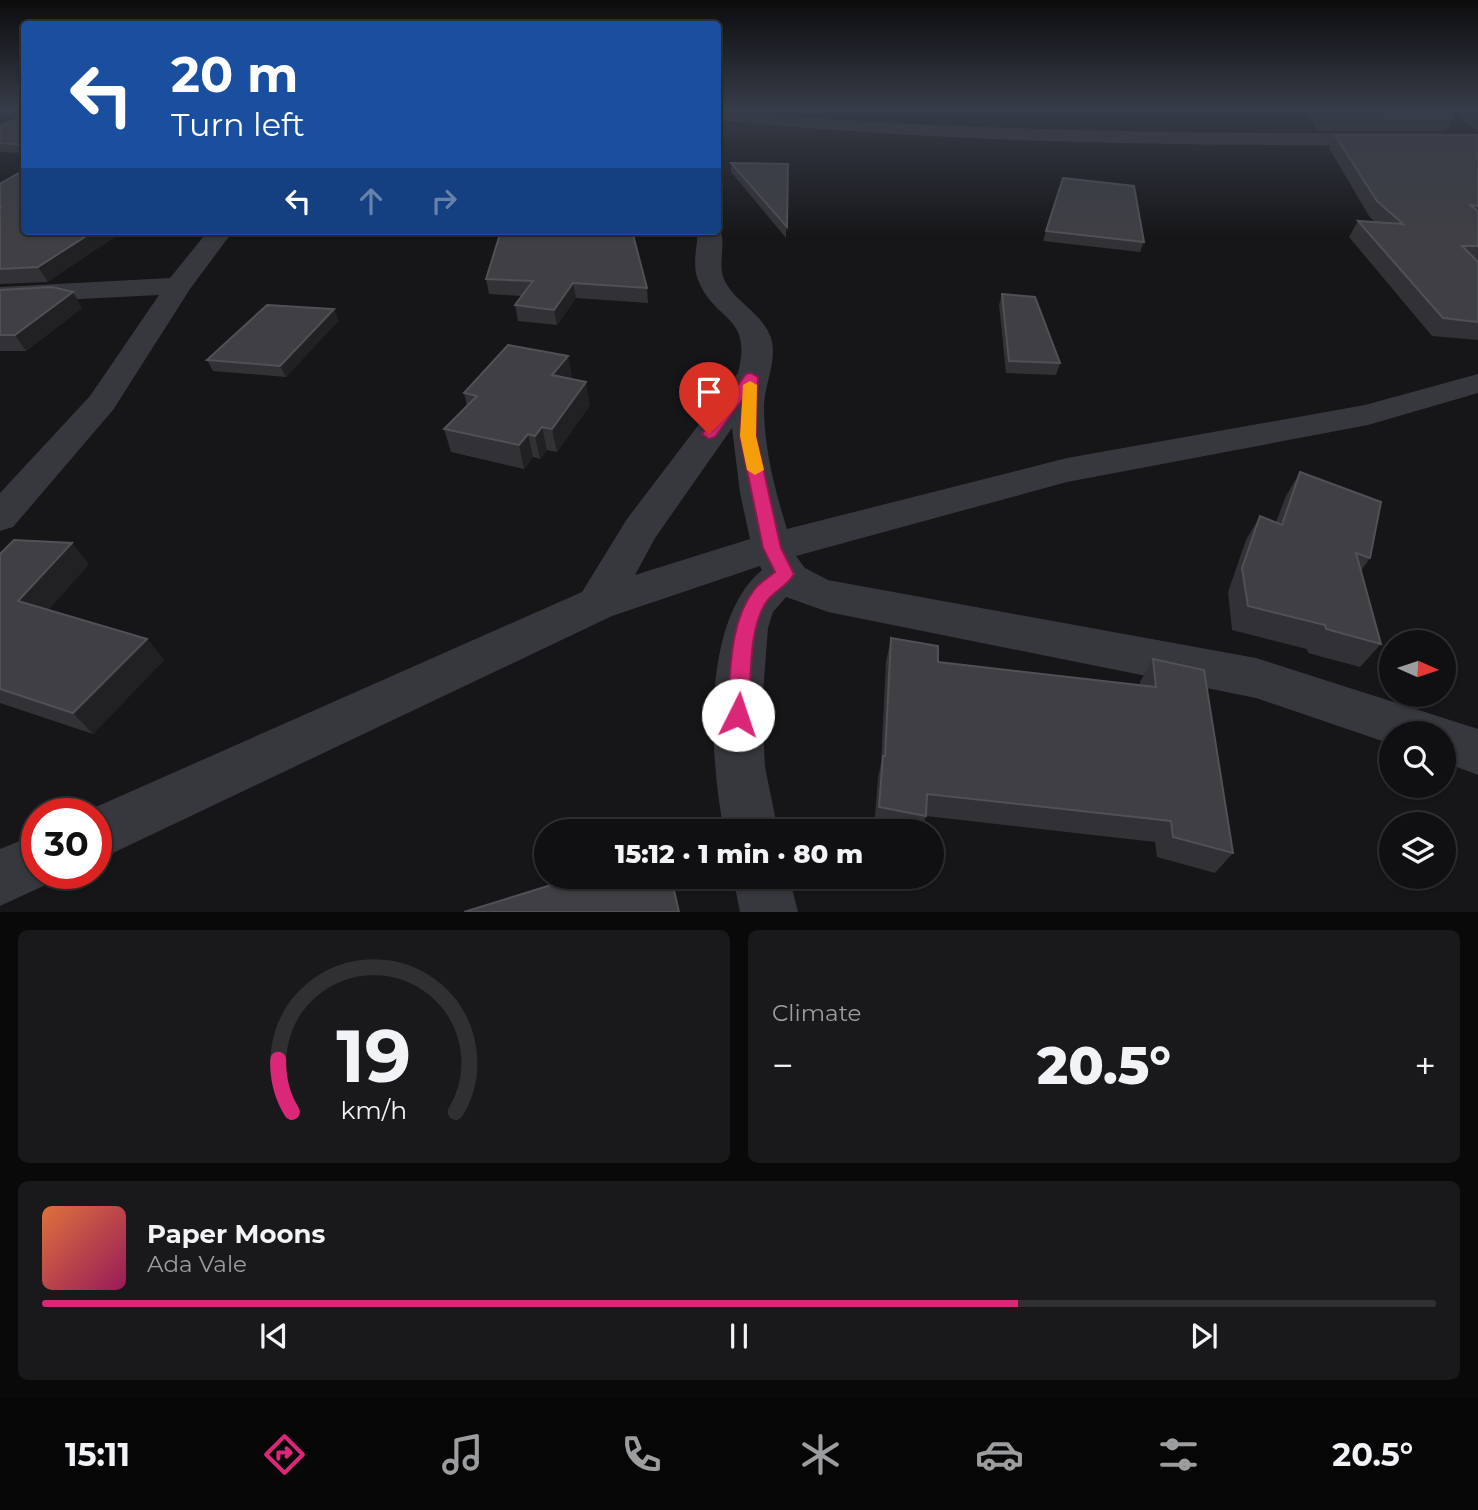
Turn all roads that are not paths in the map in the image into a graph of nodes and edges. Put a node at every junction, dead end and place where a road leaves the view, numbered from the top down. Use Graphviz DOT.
graph roads {
  1 [pos="218,235"];
  2 [pos="710,235"];
  3 [pos="178,286"];
  4 [pos="0,295"];
  5 [pos="751,377"];
  6 [pos="1478,383"];
  7 [pos="0,517"];
  8 [pos="779,561"];
  9 [pos="597,604"];
  10 [pos="1388,721"];
  11 [pos="1456,744"];
  12 [pos="1478,752"];
  13 [pos="748,819"];
  14 [pos="112,827"];
  15 [pos="21,868"];
  16 [pos="0,878"];
  17 [pos="764,889"];
  18 [pos="769,912"];
  1 -- 3 [label="street"];
  2 -- 5 [label="street"];
  3 -- 4 [label="street"];
  3 -- 7 [label="street"];
  5 -- 8 [label="street"];
  5 -- 9 [label="street"];
  6 -- 8 [label="street"];
  8 -- 9 [label="street"];
  8 -- 10 [label="street"];
  8 -- 13 [label="street"];
  9 -- 14 [label="street"];
  11 -- 12 [label="street"];
  15 -- 16 [label="street"];
  17 -- 18 [label="street"];
}
